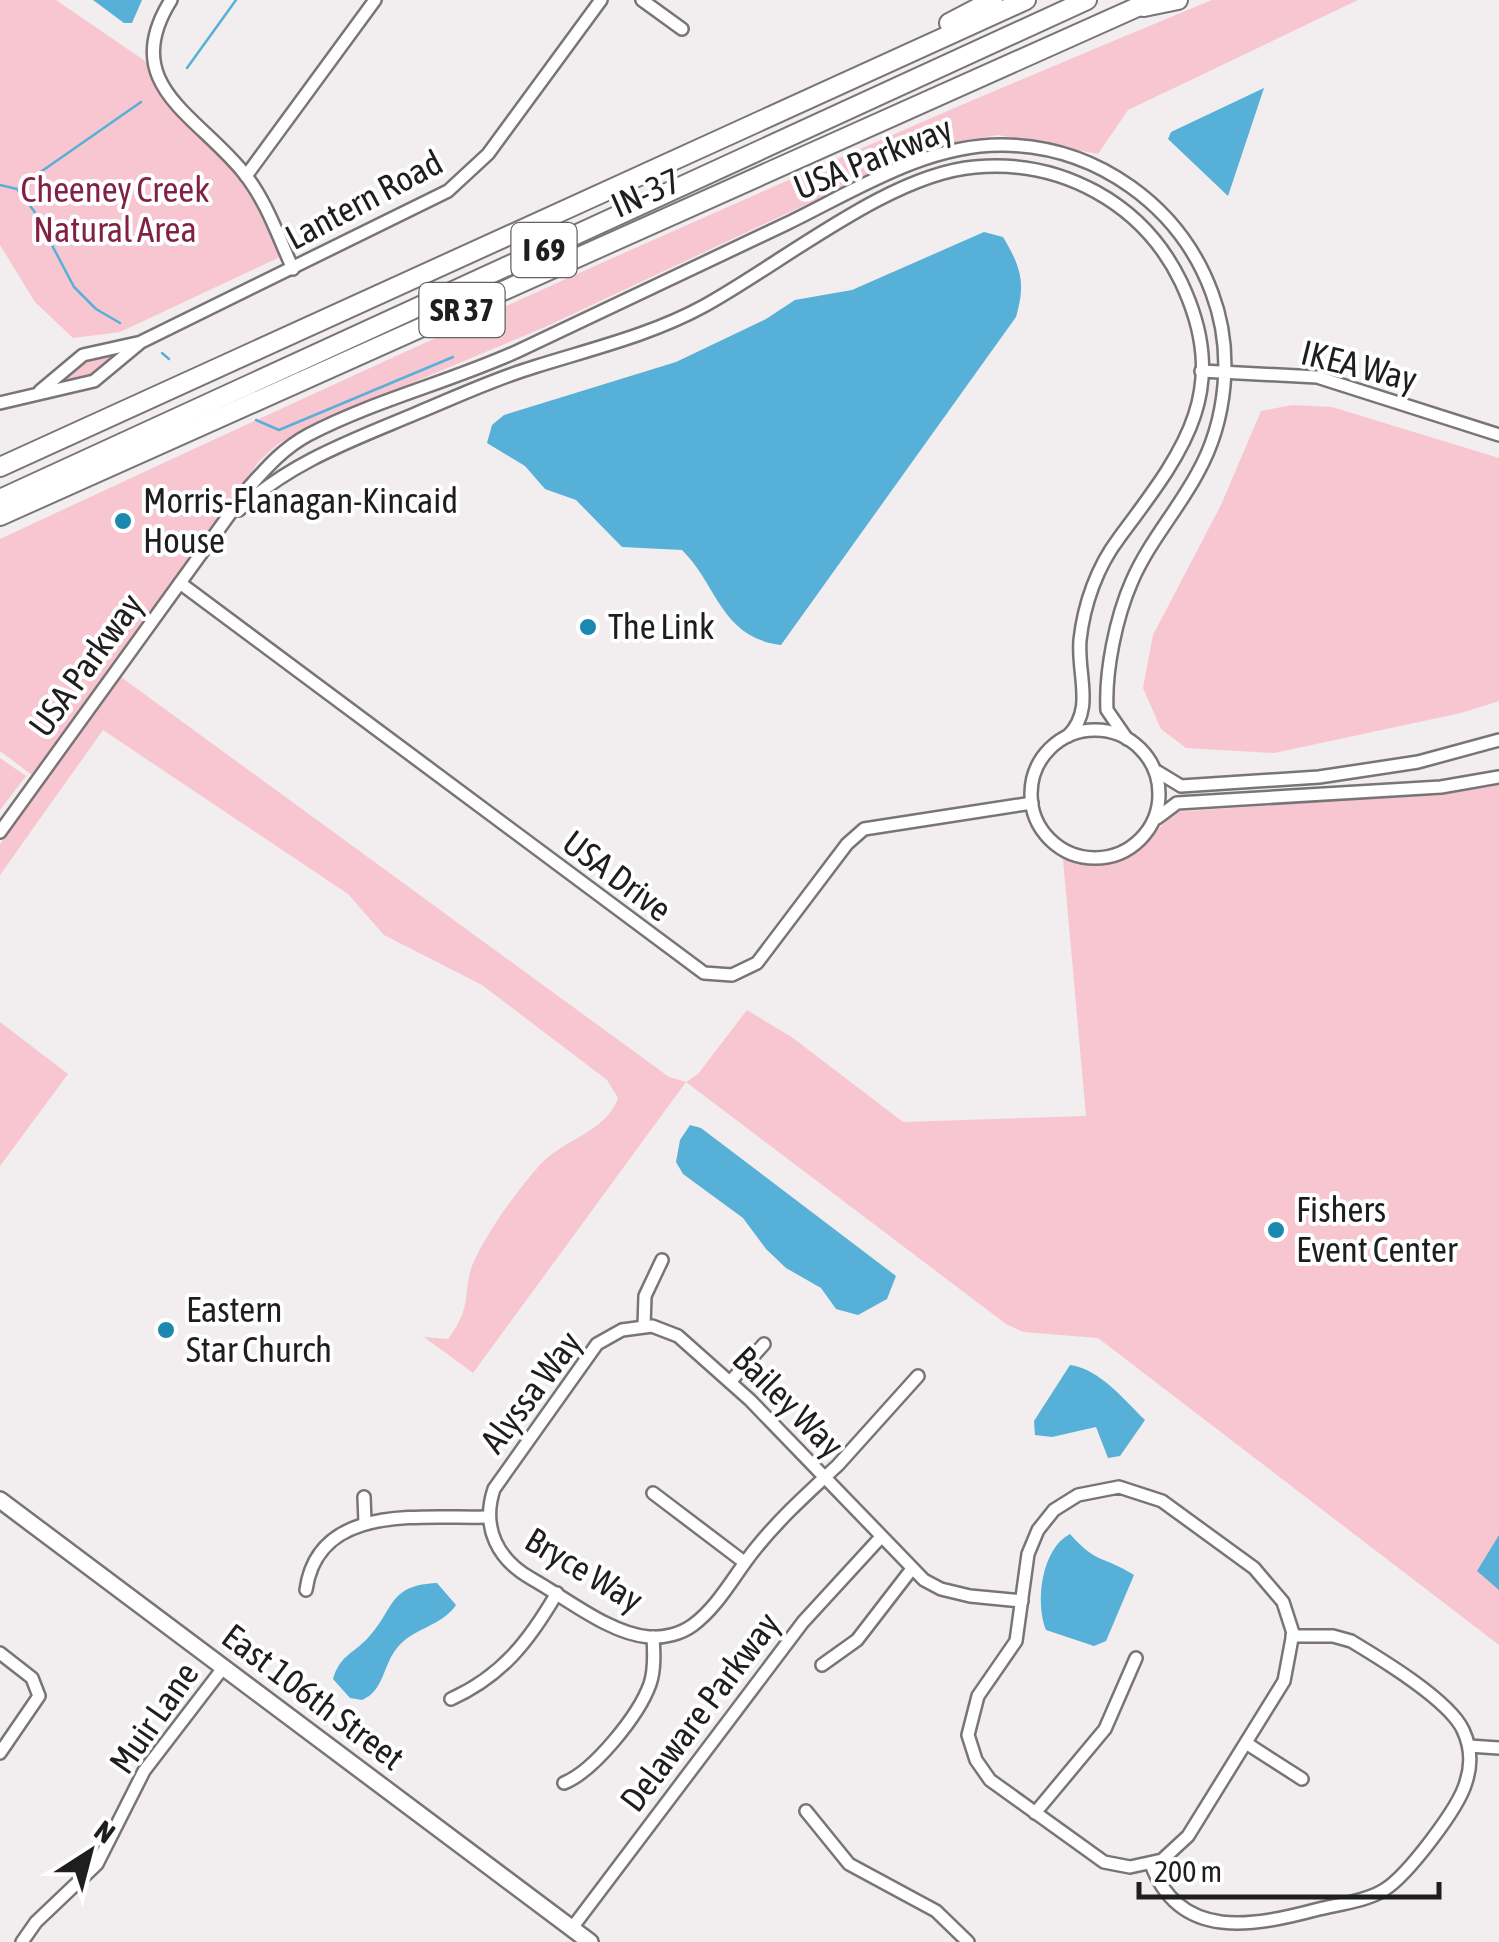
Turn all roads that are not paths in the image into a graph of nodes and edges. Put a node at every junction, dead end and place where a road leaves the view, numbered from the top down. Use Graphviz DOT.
graph roads {
  1 [pos="171,0"];
  2 [pos="375,0"];
  3 [pos="601,0"];
  4 [pos="642,0"];
  5 [pos="992,0"];
  6 [pos="1026,0"];
  7 [pos="1087,0"];
  8 [pos="1154,0"];
  9 [pos="1178,0"];
  10 [pos="1134,9"];
  11 [pos="682,29"];
  12 [pos="791,107"];
  13 [pos="246,176"];
  14 [pos="293,268"];
  15 [pos="141,342"];
  16 [pos="1201,371"];
  17 [pos="1225,372"];
  18 [pos="37,394"];
  19 [pos="0,404"];
  20 [pos="1499,436"];
  21 [pos="0,467"];
  22 [pos="0,498"];
  23 [pos="0,516"];
  24 [pos="218,530"];
  25 [pos="180,583"];
  26 [pos="1068,736"];
  27 [pos="1127,739"];
  28 [pos="1499,740"];
  29 [pos="1149,760"];
  30 [pos="1499,777"];
  31 [pos="1032,803"];
  32 [pos="1151,825"];
  33 [pos="0,832"];
  34 [pos="662,1260"];
  35 [pos="644,1326"];
  36 [pos="764,1344"];
  37 [pos="918,1376"];
  38 [pos="730,1382"];
  39 [pos="826,1477"];
  40 [pos="653,1494"];
  41 [pos="364,1497"];
  42 [pos="2,1506"];
  43 [pos="489,1517"];
  44 [pos="365,1522"];
  45 [pos="881,1537"];
  46 [pos="744,1562"];
  47 [pos="911,1570"];
  48 [pos="306,1590"];
  49 [pos="557,1593"];
  50 [pos="1022,1602"];
  51 [pos="1292,1636"];
  52 [pos="653,1637"];
  53 [pos="0,1653"];
  54 [pos="1136,1658"];
  55 [pos="822,1666"];
  56 [pos="224,1668"];
  57 [pos="451,1699"];
  58 [pos="1246,1743"];
  59 [pos="1469,1746"];
  60 [pos="1499,1748"];
  61 [pos="0,1753"];
  62 [pos="1302,1779"];
  63 [pos="564,1783"];
  64 [pos="806,1811"];
  65 [pos="1035,1812"];
  66 [pos="1152,1864"];
  67 [pos="572,1928"];
  68 [pos="22,1942"];
  69 [pos="590,1942"];
  70 [pos="968,1942"];
  1 -- 13 [label="street"];
  2 -- 13 [label="street"];
  3 -- 14 [label="street, Lantern Road"];
  4 -- 11 [label="street"];
  5 -- 12 [label="highway"];
  6 -- 12 [label="highway, I 69"];
  7 -- 22 [label="highway, I 69"];
  8 -- 10 [label="highway, IN-37 / SR 37"];
  9 -- 10 [label="highway"];
  10 -- 23 [label="highway, IN-37 / SR 37"];
  12 -- 21 [label="highway, I 69"];
  13 -- 14 [label="street"];
  14 -- 15 [label="street, Lantern Road"];
  15 -- 18 [label="street, Lantern Road"];
  15 -- 18 [label="street, Lantern Road"];
  16 -- 17 [label="street, IKEA Way"];
  16 -- 24 [label="street, USA Parkway"];
  16 -- 26 [label="street, USA Parkway"];
  17 -- 20 [label="street, IKEA Way"];
  17 -- 24 [label="street, USA Parkway"];
  17 -- 27 [label="street, USA Parkway"];
  18 -- 19 [label="street, Lantern Road"];
  24 -- 25 [label="street, USA Parkway"];
  25 -- 31 [label="street, USA Drive"];
  25 -- 33 [label="street, USA Parkway"];
  26 -- 27 [label="street"];
  26 -- 31 [label="street, USA Parkway"];
  27 -- 29 [label="street, USA Parkway"];
  28 -- 29 [label="street, USA Parkway"];
  29 -- 32 [label="street"];
  30 -- 32 [label="street"];
  31 -- 32 [label="street"];
  34 -- 35 [label="street"];
  35 -- 38 [label="street, Bailey Way"];
  35 -- 43 [label="street, Alyssa Way"];
  36 -- 38 [label="street"];
  37 -- 39 [label="street"];
  38 -- 39 [label="street, Bailey Way"];
  39 -- 45 [label="street, Bailey Way"];
  39 -- 46 [label="street"];
  40 -- 46 [label="street"];
  41 -- 44 [label="street"];
  42 -- 56 [label="main road, East 106th Street"];
  43 -- 44 [label="street"];
  43 -- 49 [label="street, Bryce Way"];
  44 -- 48 [label="street"];
  45 -- 47 [label="street, Bailey Way"];
  45 -- 67 [label="street, Delaware Parkway"];
  46 -- 52 [label="street, Bryce Way"];
  47 -- 50 [label="street"];
  47 -- 55 [label="street"];
  49 -- 52 [label="street, Bryce Way"];
  49 -- 57 [label="street"];
  50 -- 51 [label="street"];
  50 -- 65 [label="street"];
  51 -- 58 [label="street"];
  51 -- 59 [label="street"];
  52 -- 63 [label="street"];
  53 -- 61 [label="street"];
  54 -- 65 [label="street"];
  56 -- 67 [label="main road, East 106th Street"];
  56 -- 68 [label="street, Muir Lane"];
  58 -- 62 [label="street"];
  58 -- 66 [label="street"];
  59 -- 60 [label="street"];
  59 -- 66 [label="street"];
  64 -- 70 [label="street"];
  65 -- 66 [label="street"];
  67 -- 69 [label="main road, East 106th Street"];
}
